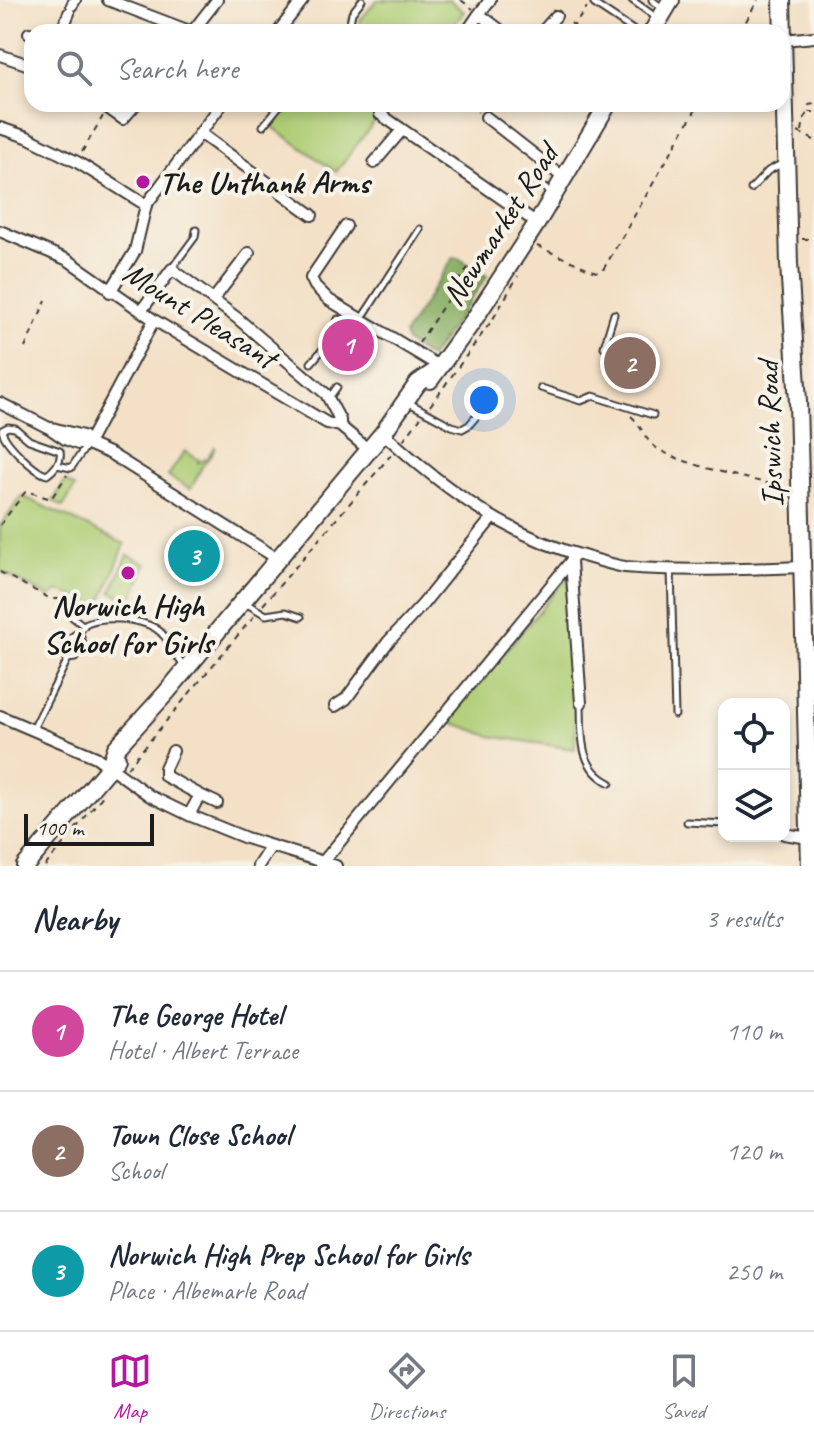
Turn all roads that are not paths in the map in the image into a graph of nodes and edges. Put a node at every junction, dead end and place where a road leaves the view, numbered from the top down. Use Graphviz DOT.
graph roads {
  1 [pos="108,0"];
  2 [pos="217,0"];
  3 [pos="303,0"];
  4 [pos="362,0"];
  5 [pos="490,0"];
  6 [pos="594,0"];
  7 [pos="632,0"];
  8 [pos="782,0"];
  9 [pos="125,3"];
  10 [pos="660,12"];
  11 [pos="479,14"];
  12 [pos="556,16"];
  13 [pos="174,24"];
  14 [pos="198,24"];
  15 [pos="284,24"];
  16 [pos="350,24"];
  17 [pos="472,24"];
  18 [pos="492,24"];
  19 [pos="550,24"];
  20 [pos="624,24"];
  21 [pos="783,24"];
  22 [pos="814,37"];
  23 [pos="790,39"];
  24 [pos="0,55"];
  25 [pos="24,63"];
  26 [pos="790,90"];
  27 [pos="113,112"];
  28 [pos="129,112"];
  29 [pos="216,112"];
  30 [pos="274,112"];
  31 [pos="384,112"];
  32 [pos="603,112"];
  33 [pos="486,117"];
  34 [pos="263,126"];
  35 [pos="0,128"];
  36 [pos="402,130"];
  37 [pos="200,133"];
  38 [pos="787,161"];
  39 [pos="374,163"];
  40 [pos="547,165"];
  41 [pos="564,178"];
  42 [pos="751,189"];
  43 [pos="554,195"];
  44 [pos="146,205"];
  45 [pos="312,215"];
  46 [pos="537,223"];
  47 [pos="346,226"];
  48 [pos="420,229"];
  49 [pos="196,230"];
  50 [pos="0,231"];
  51 [pos="249,253"];
  52 [pos="172,269"];
  53 [pos="110,292"];
  54 [pos="213,300"];
  55 [pos="141,311"];
  56 [pos="614,314"];
  57 [pos="338,319"];
  58 [pos="361,319"];
  59 [pos="154,320"];
  60 [pos="311,363"];
  61 [pos="437,369"];
  62 [pos="628,370"];
  63 [pos="337,387"];
  64 [pos="541,388"];
  65 [pos="328,399"];
  66 [pos="0,403"];
  67 [pos="413,405"];
  68 [pos="481,411"];
  69 [pos="653,415"];
  70 [pos="340,426"];
  71 [pos="386,430"];
  72 [pos="88,444"];
  73 [pos="369,450"];
  74 [pos="57,465"];
  75 [pos="492,518"];
  76 [pos="572,558"];
  77 [pos="278,559"];
  78 [pos="802,567"];
  79 [pos="671,568"];
  80 [pos="243,601"];
  81 [pos="66,612"];
  82 [pos="301,617"];
  83 [pos="84,626"];
  84 [pos="79,632"];
  85 [pos="808,652"];
  86 [pos="68,659"];
  87 [pos="186,668"];
  88 [pos="581,703"];
  89 [pos="335,706"];
  90 [pos="675,715"];
  91 [pos="0,716"];
  92 [pos="32,730"];
  93 [pos="173,751"];
  94 [pos="810,757"];
  95 [pos="110,765"];
  96 [pos="610,783"];
  97 [pos="200,795"];
  98 [pos="217,803"];
  99 [pos="189,815"];
  100 [pos="687,822"];
  101 [pos="718,824"];
  102 [pos="790,836"];
  103 [pos="811,843"];
  104 [pos="271,846"];
  105 [pos="323,862"];
  106 [pos="25,866"];
  107 [pos="258,866"];
  108 [pos="336,866"];
  109 [pos="810,866"];
  1 -- 9 [label="street"];
  2 -- 14 [label="street"];
  3 -- 15 [label="street"];
  4 -- 16 [label="lane"];
  5 -- 11 [label="street"];
  6 -- 20 [label="lane"];
  7 -- 10 [label="lane"];
  8 -- 21 [label="main road, Ipswich Road"];
  9 -- 13 [label="street"];
  11 -- 17 [label="street"];
  11 -- 18 [label="street"];
  12 -- 19 [label="street"];
  22 -- 23 [label="street"];
  24 -- 25 [label="street"];
  26 -- 38 [label="main road, Ipswich Road"];
  27 -- 28 [label="street"];
  29 -- 37 [label="street"];
  30 -- 34 [label="lane"];
  31 -- 36 [label="street"];
  32 -- 41 [label="main road, Newmarket Road"];
  33 -- 40 [label="street"];
  35 -- 44 [label="street"];
  36 -- 39 [label="street"];
  36 -- 46 [label="street"];
  37 -- 44 [label="street"];
  37 -- 45 [label="street"];
  38 -- 42 [label="lane"];
  38 -- 78 [label="main road, Ipswich Road"];
  40 -- 41 [label="street"];
  40 -- 43 [label="lane"];
  41 -- 43 [label="main road, Newmarket Road"];
  43 -- 46 [label="main road, Newmarket Road"];
  44 -- 53 [label="street"];
  46 -- 61 [label="main road, Newmarket Road"];
  47 -- 58 [label="street"];
  48 -- 58 [label="lane"];
  49 -- 52 [label="lane"];
  50 -- 53 [label="street, Mount Pleasant"];
  51 -- 54 [label="street"];
  52 -- 54 [label="street"];
  52 -- 55 [label="street"];
  53 -- 55 [label="street, Mount Pleasant"];
  54 -- 65 [label="street"];
  55 -- 59 [label="street, Mount Pleasant"];
  56 -- 62 [label="lane"];
  57 -- 60 [label="lane"];
  58 -- 61 [label="street"];
  59 -- 70 [label="street, Mount Pleasant"];
  59 -- 72 [label="street"];
  61 -- 67 [label="main road, Newmarket Road"];
  61 -- 71 [label="main road, Newmarket Road"];
  63 -- 65 [label="lane"];
  64 -- 69 [label="lane"];
  65 -- 70 [label="street"];
  66 -- 72 [label="street"];
  67 -- 68 [label="lane"];
  67 -- 71 [label="main road, Newmarket Road"];
  70 -- 73 [label="street, Mount Pleasant"];
  71 -- 73 [label="main road, Newmarket Road"];
  71 -- 75 [label="street"];
  72 -- 74 [label="lane"];
  72 -- 77 [label="street"];
  73 -- 77 [label="main road, Newmarket Road"];
  74 -- 74 [label="lane"];
  75 -- 76 [label="street"];
  75 -- 89 [label="street"];
  76 -- 79 [label="street"];
  76 -- 88 [label="street"];
  76 -- 105 [label="street"];
  77 -- 80 [label="main road, Newmarket Road"];
  78 -- 79 [label="street"];
  78 -- 85 [label="main road, Ipswich Road"];
  79 -- 90 [label="lane"];
  80 -- 82 [label="lane"];
  80 -- 87 [label="main road, Newmarket Road"];
  81 -- 83 [label="lane"];
  83 -- 84 [label="lane"];
  83 -- 87 [label="lane"];
  84 -- 86 [label="lane"];
  84 -- 86 [label="lane"];
  85 -- 94 [label="main road, Ipswich Road"];
  86 -- 92 [label="lane"];
  87 -- 95 [label="main road, Newmarket Road"];
  88 -- 96 [label="lane"];
  91 -- 92 [label="street"];
  92 -- 95 [label="street"];
  93 -- 97 [label="street"];
  94 -- 103 [label="main road, Ipswich Road"];
  95 -- 99 [label="street"];
  95 -- 106 [label="main road, Newmarket Road"];
  97 -- 98 [label="street"];
  97 -- 99 [label="street"];
  99 -- 104 [label="street"];
  100 -- 101 [label="lane"];
  102 -- 103 [label="street"];
  103 -- 109 [label="main road, Ipswich Road"];
  104 -- 105 [label="street"];
  104 -- 107 [label="street"];
  105 -- 108 [label="street"];
}
